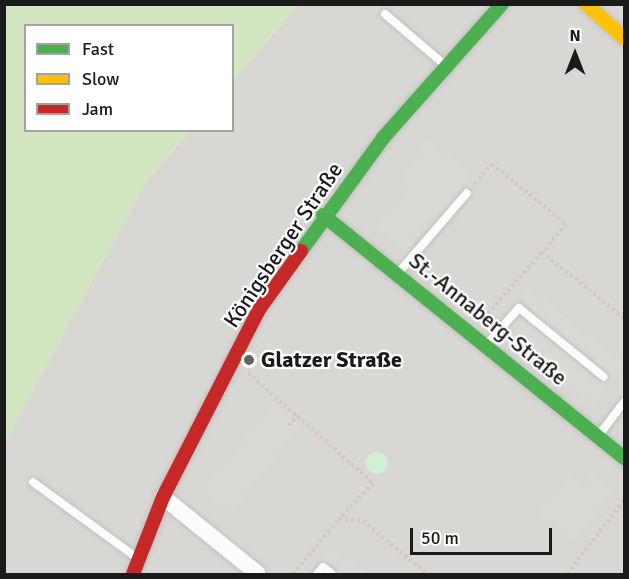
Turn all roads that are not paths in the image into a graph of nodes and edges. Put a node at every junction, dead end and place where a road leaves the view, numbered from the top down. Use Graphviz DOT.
graph roads {
  1 [pos="502,4"];
  2 [pos="589,5"];
  3 [pos="385,14"];
  4 [pos="624,38"];
  5 [pos="447,66"];
  6 [pos="467,193"];
  7 [pos="323,215"];
  8 [pos="398,272"];
  9 [pos="487,345"];
  10 [pos="604,376"];
  11 [pos="624,402"];
  12 [pos="598,436"];
  13 [pos="624,458"];
  14 [pos="33,482"];
  15 [pos="163,497"];
  16 [pos="139,559"];
  17 [pos="133,574"];
  18 [pos="258,574"];
  19 [pos="317,574"];
  20 [pos="332,574"];
  1 -- 5 [label="street, Königsberger Straße"];
  2 -- 4 [label="street"];
  3 -- 5 [label="lane"];
  5 -- 7 [label="street, Königsberger Straße"];
  6 -- 8 [label="lane"];
  7 -- 8 [label="street, St.-Annaberg-Straße"];
  7 -- 15 [label="street, Königsberger Straße"];
  8 -- 9 [label="street, St.-Annaberg-Straße"];
  9 -- 10 [label="lane"];
  9 -- 12 [label="street, St.-Annaberg-Straße"];
  11 -- 12 [label="lane"];
  12 -- 13 [label="street, St.-Annaberg-Straße"];
  14 -- 16 [label="lane"];
  15 -- 16 [label="street, Königsberger Straße"];
  15 -- 18 [label="street"];
  16 -- 17 [label="street, Königsberger Straße"];
  19 -- 20 [label="lane"];
}
